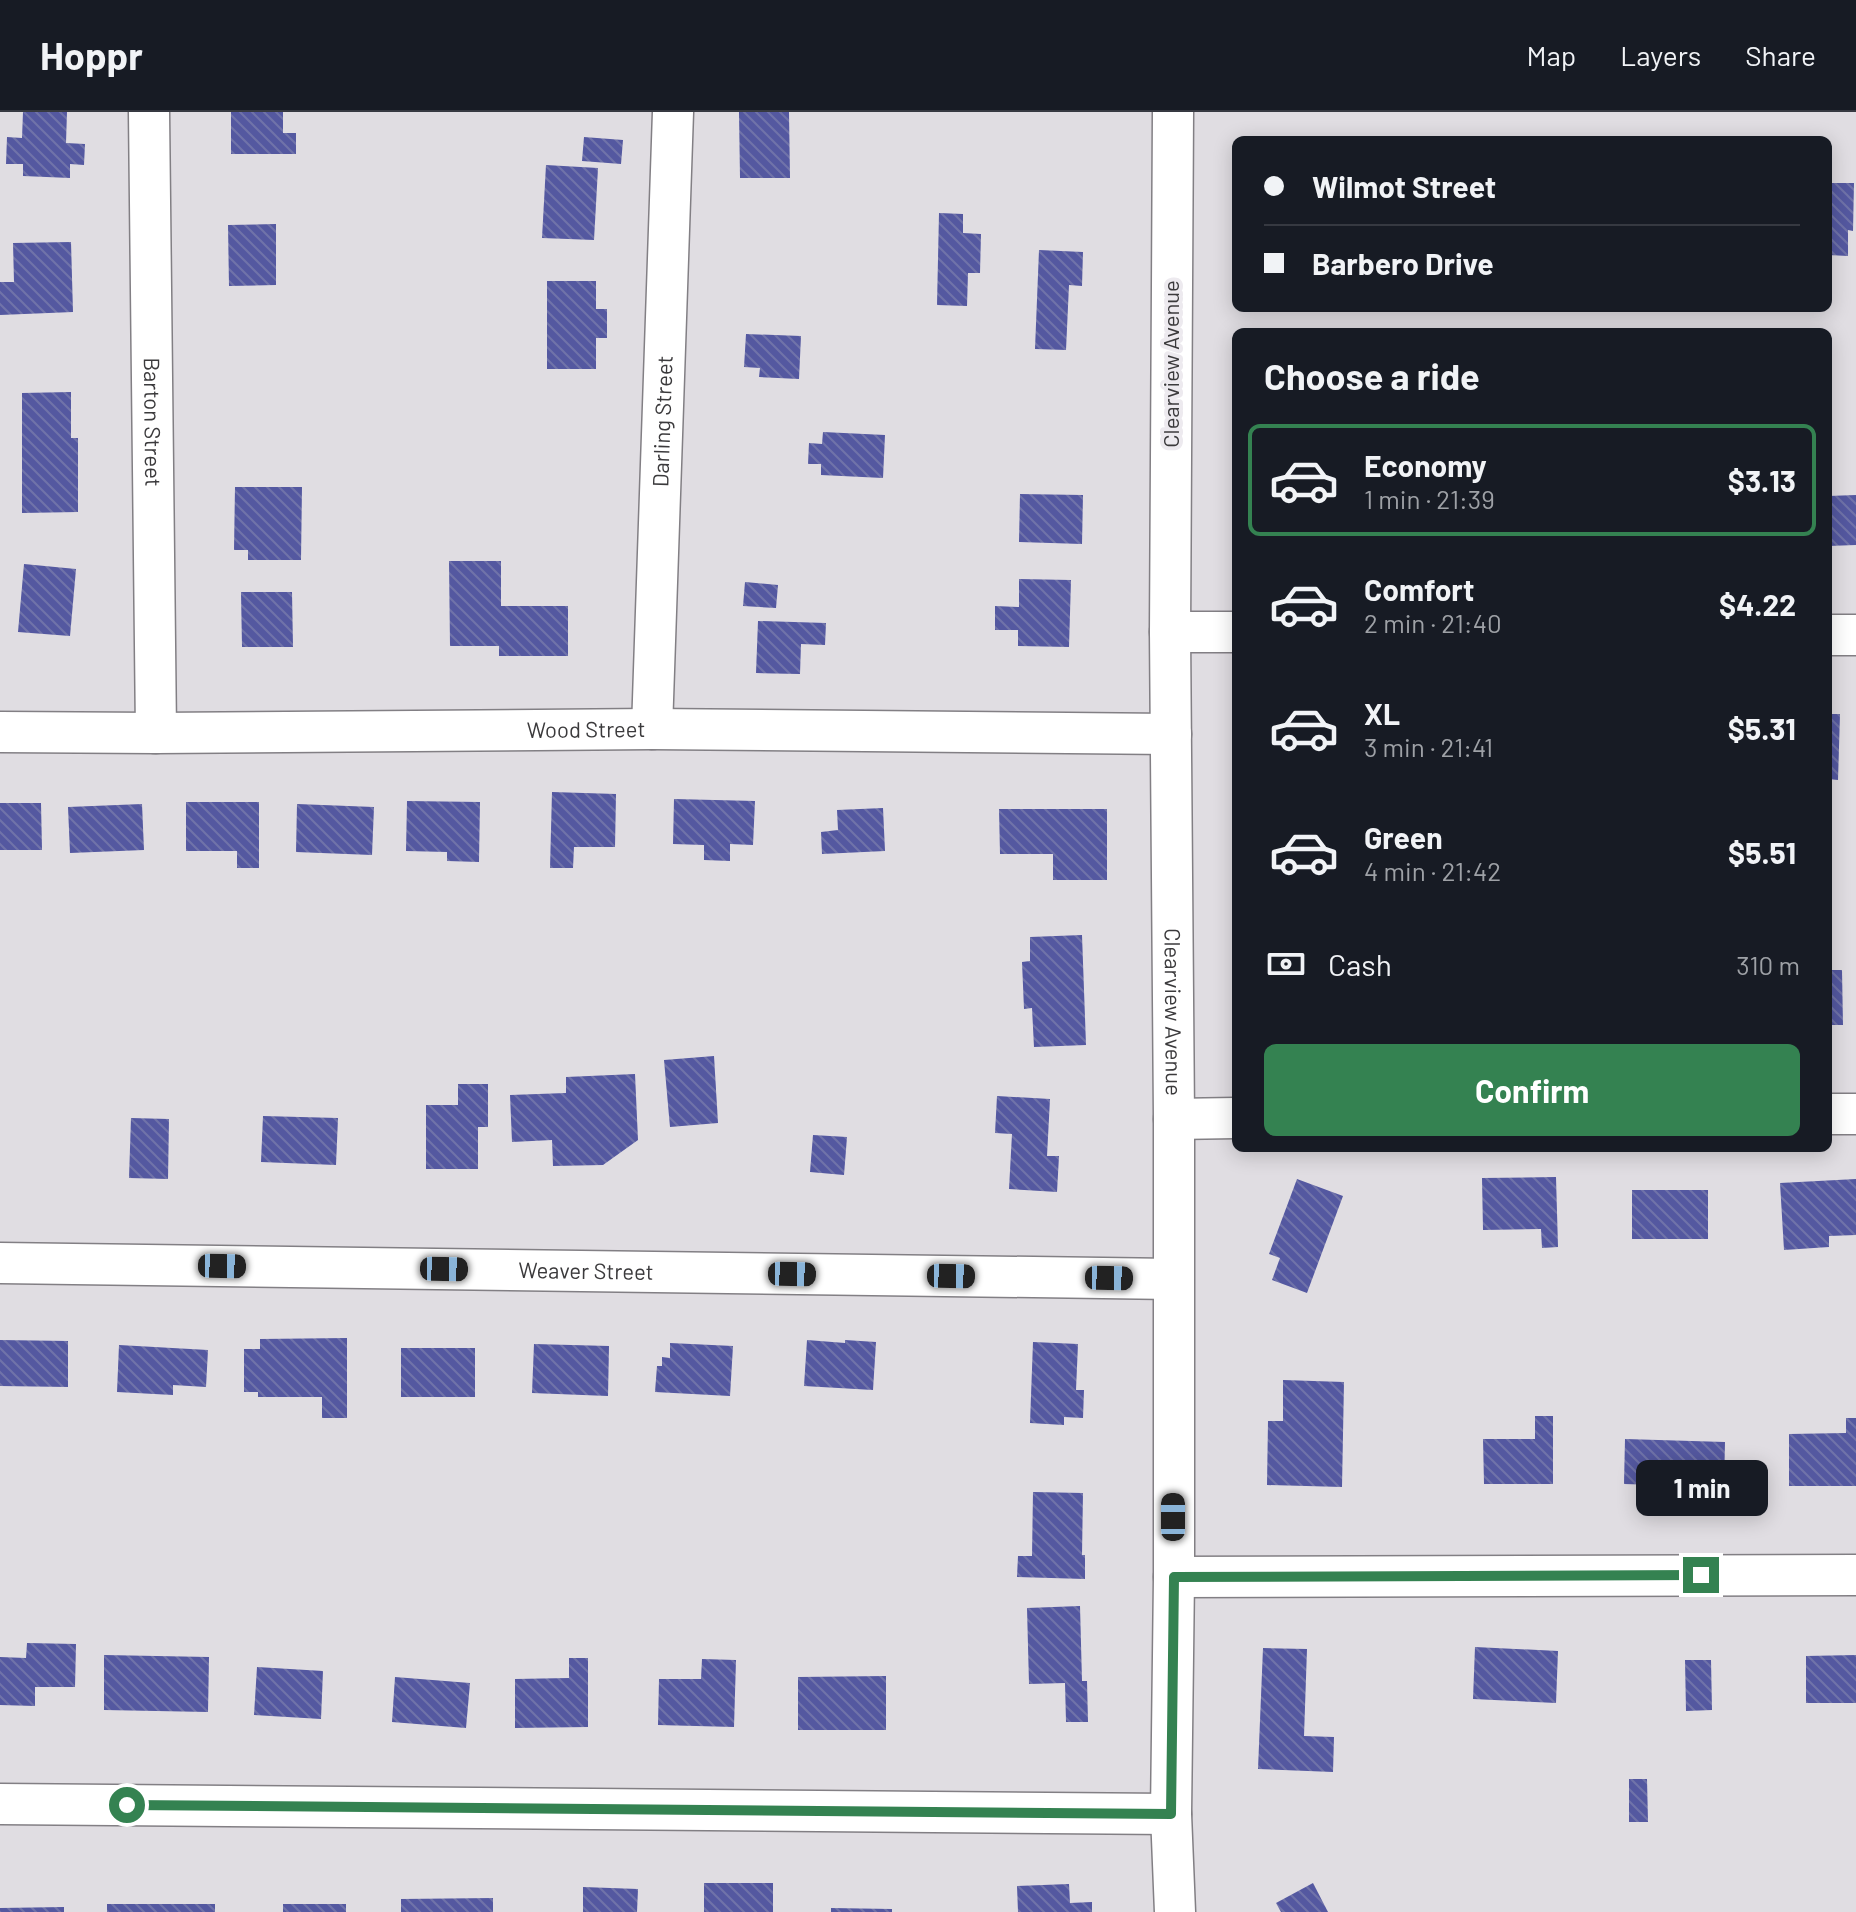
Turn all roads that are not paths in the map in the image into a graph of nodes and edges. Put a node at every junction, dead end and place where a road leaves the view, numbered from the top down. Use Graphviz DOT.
graph roads {
  1 [pos="149,112"];
  2 [pos="673,112"];
  3 [pos="1173,112"];
  4 [pos="1170,632"];
  5 [pos="1232,632"];
  6 [pos="1832,635"];
  7 [pos="1856,635"];
  8 [pos="652,729"];
  9 [pos="0,732"];
  10 [pos="156,733"];
  11 [pos="1171,734"];
  12 [pos="1832,1114"];
  13 [pos="1856,1114"];
  14 [pos="1232,1118"];
  15 [pos="1174,1119"];
  16 [pos="0,1263"];
  17 [pos="1173,1279"];
  18 [pos="1856,1575"];
  19 [pos="1174,1577"];
  20 [pos="0,1804"];
  21 [pos="1171,1814"];
  22 [pos="1175,1912"];
  1 -- 10 [label="street, Barton Street"];
  2 -- 8 [label="street, Darling Street"];
  3 -- 4 [label="street, Clearview Avenue"];
  4 -- 5 [label="street"];
  4 -- 11 [label="street, Clearview Avenue"];
  6 -- 7 [label="street"];
  8 -- 10 [label="street, Wood Street"];
  8 -- 11 [label="street, Wood Street"];
  9 -- 10 [label="street, Wood Street"];
  11 -- 15 [label="street, Clearview Avenue"];
  12 -- 13 [label="street"];
  14 -- 15 [label="street"];
  15 -- 17 [label="street, Clearview Avenue"];
  16 -- 17 [label="street, Weaver Street"];
  17 -- 19 [label="street, Clearview Avenue"];
  18 -- 19 [label="street"];
  19 -- 21 [label="street, Clearview Avenue"];
  20 -- 21 [label="street"];
  21 -- 22 [label="street, Clearview Avenue"];
}
